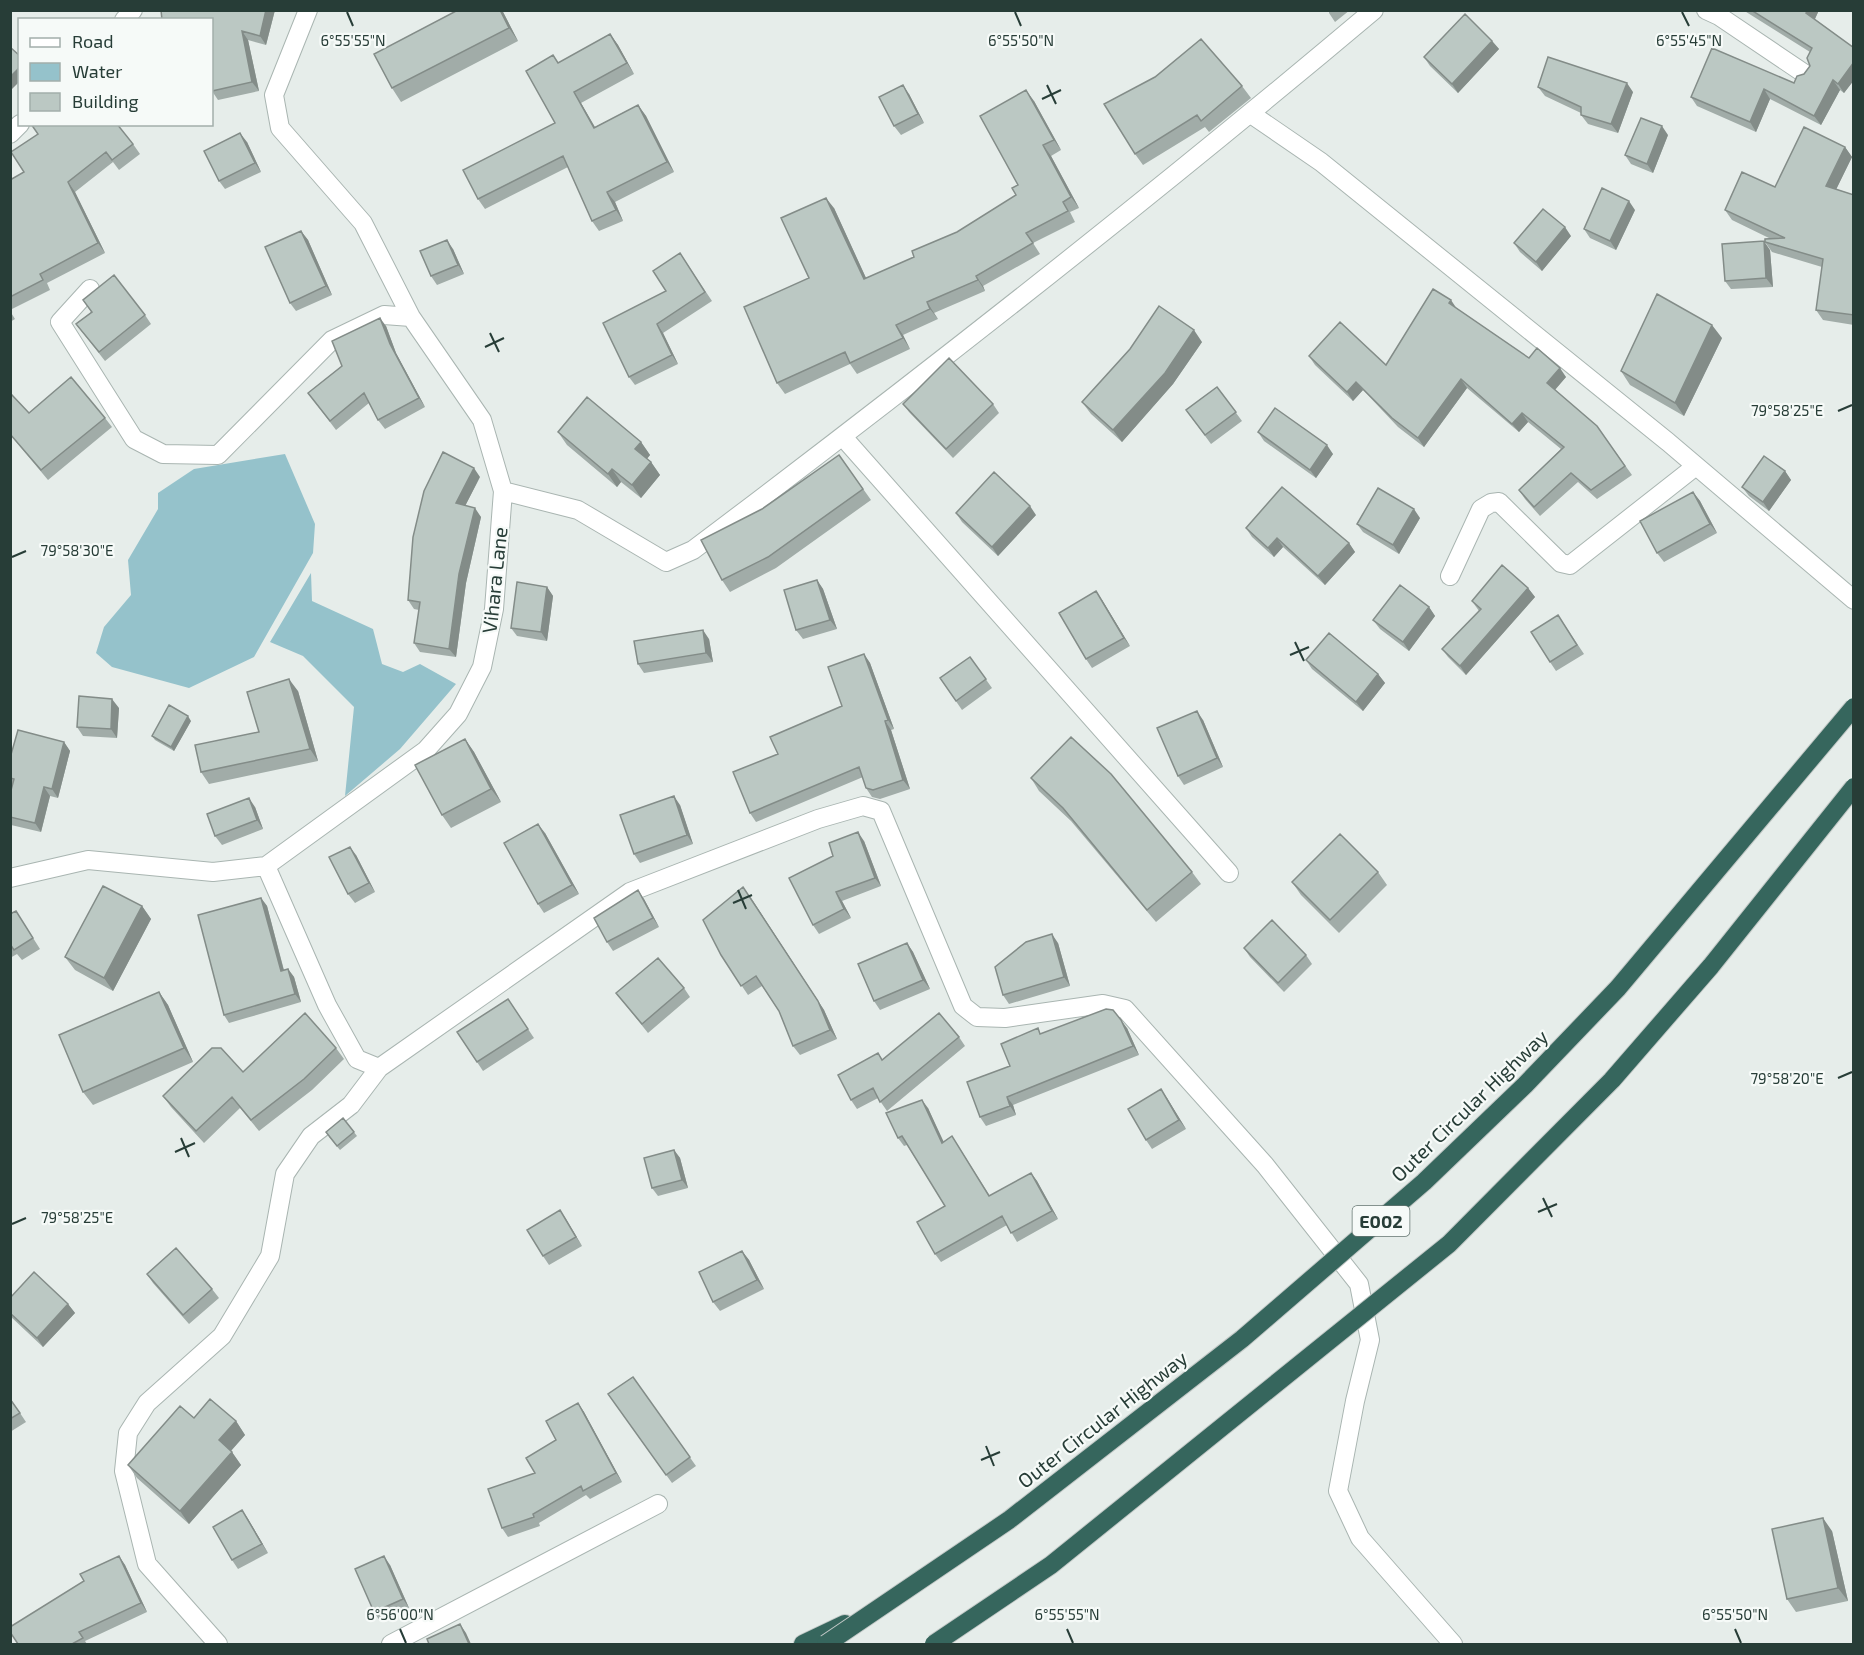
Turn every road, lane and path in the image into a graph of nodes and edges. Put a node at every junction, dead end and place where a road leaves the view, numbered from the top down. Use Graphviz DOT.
graph roads {
  1 [pos="308,10"];
  2 [pos="1374,10"];
  3 [pos="1706,10"];
  4 [pos="1805,74"];
  5 [pos="1251,114"];
  6 [pos="90,289"];
  7 [pos="411,317"];
  8 [pos="843,437"];
  9 [pos="1696,466"];
  10 [pos="502,491"];
  11 [pos="1450,576"];
  12 [pos="1854,600"];
  13 [pos="1854,707"];
  14 [pos="1854,787"];
  15 [pos="266,866"];
  16 [pos="1229,873"];
  17 [pos="10,878"];
  18 [pos="379,1068"];
  19 [pos="658,1504"];
  20 [pos="891,1601"];
  21 [pos="219,1644"];
  22 [pos="391,1644"];
  23 [pos="803,1644"];
  24 [pos="826,1644"];
  25 [pos="934,1644"];
  26 [pos="1454,1644"];
  1 -- 7 [label="street, Vihara Lane"];
  2 -- 5 [label="street"];
  3 -- 4 [label="street"];
  5 -- 8 [label="street"];
  5 -- 9 [label="street"];
  6 -- 7 [label="street"];
  7 -- 10 [label="street, Vihara Lane"];
  8 -- 10 [label="street"];
  8 -- 16 [label="street"];
  9 -- 11 [label="street"];
  9 -- 12 [label="street"];
  10 -- 15 [label="street, Vihara Lane"];
  13 -- 20 [label="highway, Outer Circular Highway / E002, bridge"];
  14 -- 25 [label="highway, bridge"];
  15 -- 17 [label="street, Vihara Lane"];
  15 -- 18 [label="street"];
  18 -- 21 [label="street"];
  18 -- 26 [label="street"];
  19 -- 22 [label="street"];
  20 -- 23 [label="highway"];
  20 -- 24 [label="highway, Outer Circular Highway / E002, bridge"];
}
